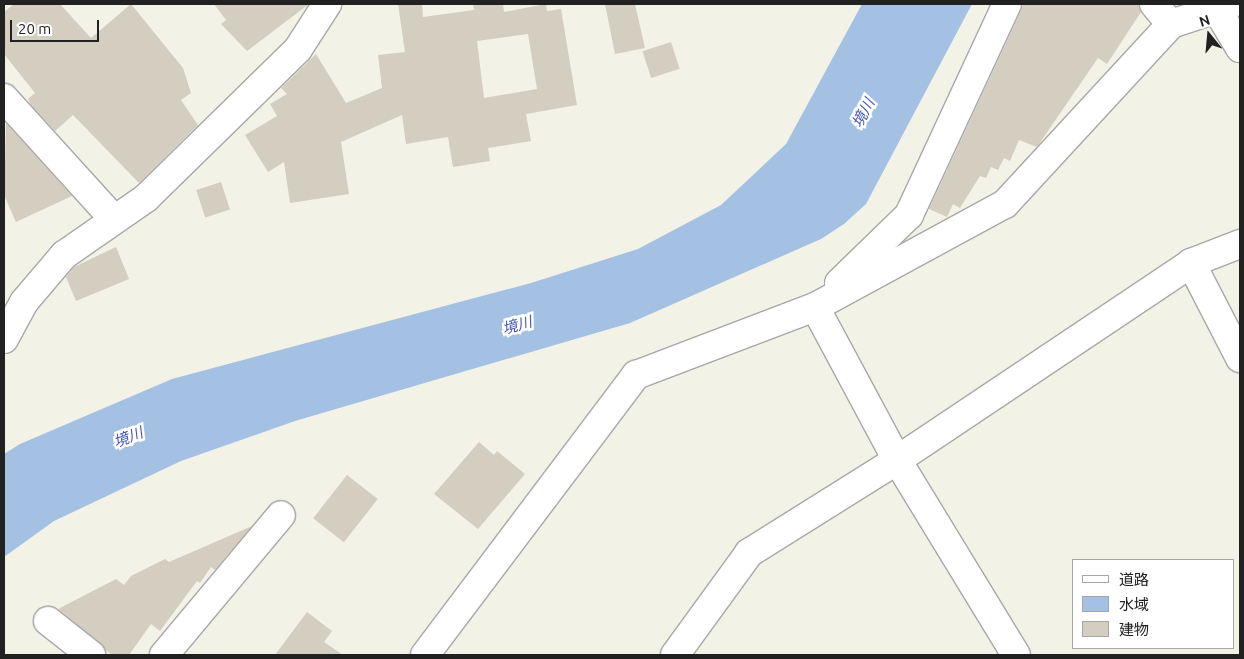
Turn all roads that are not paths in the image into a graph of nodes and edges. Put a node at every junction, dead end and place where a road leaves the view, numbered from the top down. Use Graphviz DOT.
graph roads {
  1 [pos="327,4"];
  2 [pos="1007,4"];
  3 [pos="1223,6"];
  4 [pos="1162,14"];
  5 [pos="1240,48"];
  6 [pos="4,98"];
  7 [pos="114,218"];
  8 [pos="1240,244"];
  9 [pos="1191,263"];
  10 [pos="815,307"];
  11 [pos="4,338"];
  12 [pos="1240,358"];
  13 [pos="897,460"];
  14 [pos="281,515"];
  15 [pos="48,621"];
  16 [pos="91,655"];
  17 [pos="164,655"];
  18 [pos="425,655"];
  19 [pos="675,655"];
  20 [pos="1016,655"];
  1 -- 7 [label="street"];
  2 -- 10 [label="street"];
  3 -- 4 [label="street"];
  3 -- 5 [label="street"];
  4 -- 10 [label="street"];
  6 -- 7 [label="street"];
  7 -- 11 [label="street"];
  8 -- 9 [label="street"];
  9 -- 12 [label="street"];
  9 -- 13 [label="street"];
  10 -- 13 [label="street"];
  10 -- 18 [label="street"];
  13 -- 19 [label="street"];
  13 -- 20 [label="street"];
  14 -- 17 [label="street"];
  15 -- 16 [label="street"];
}
